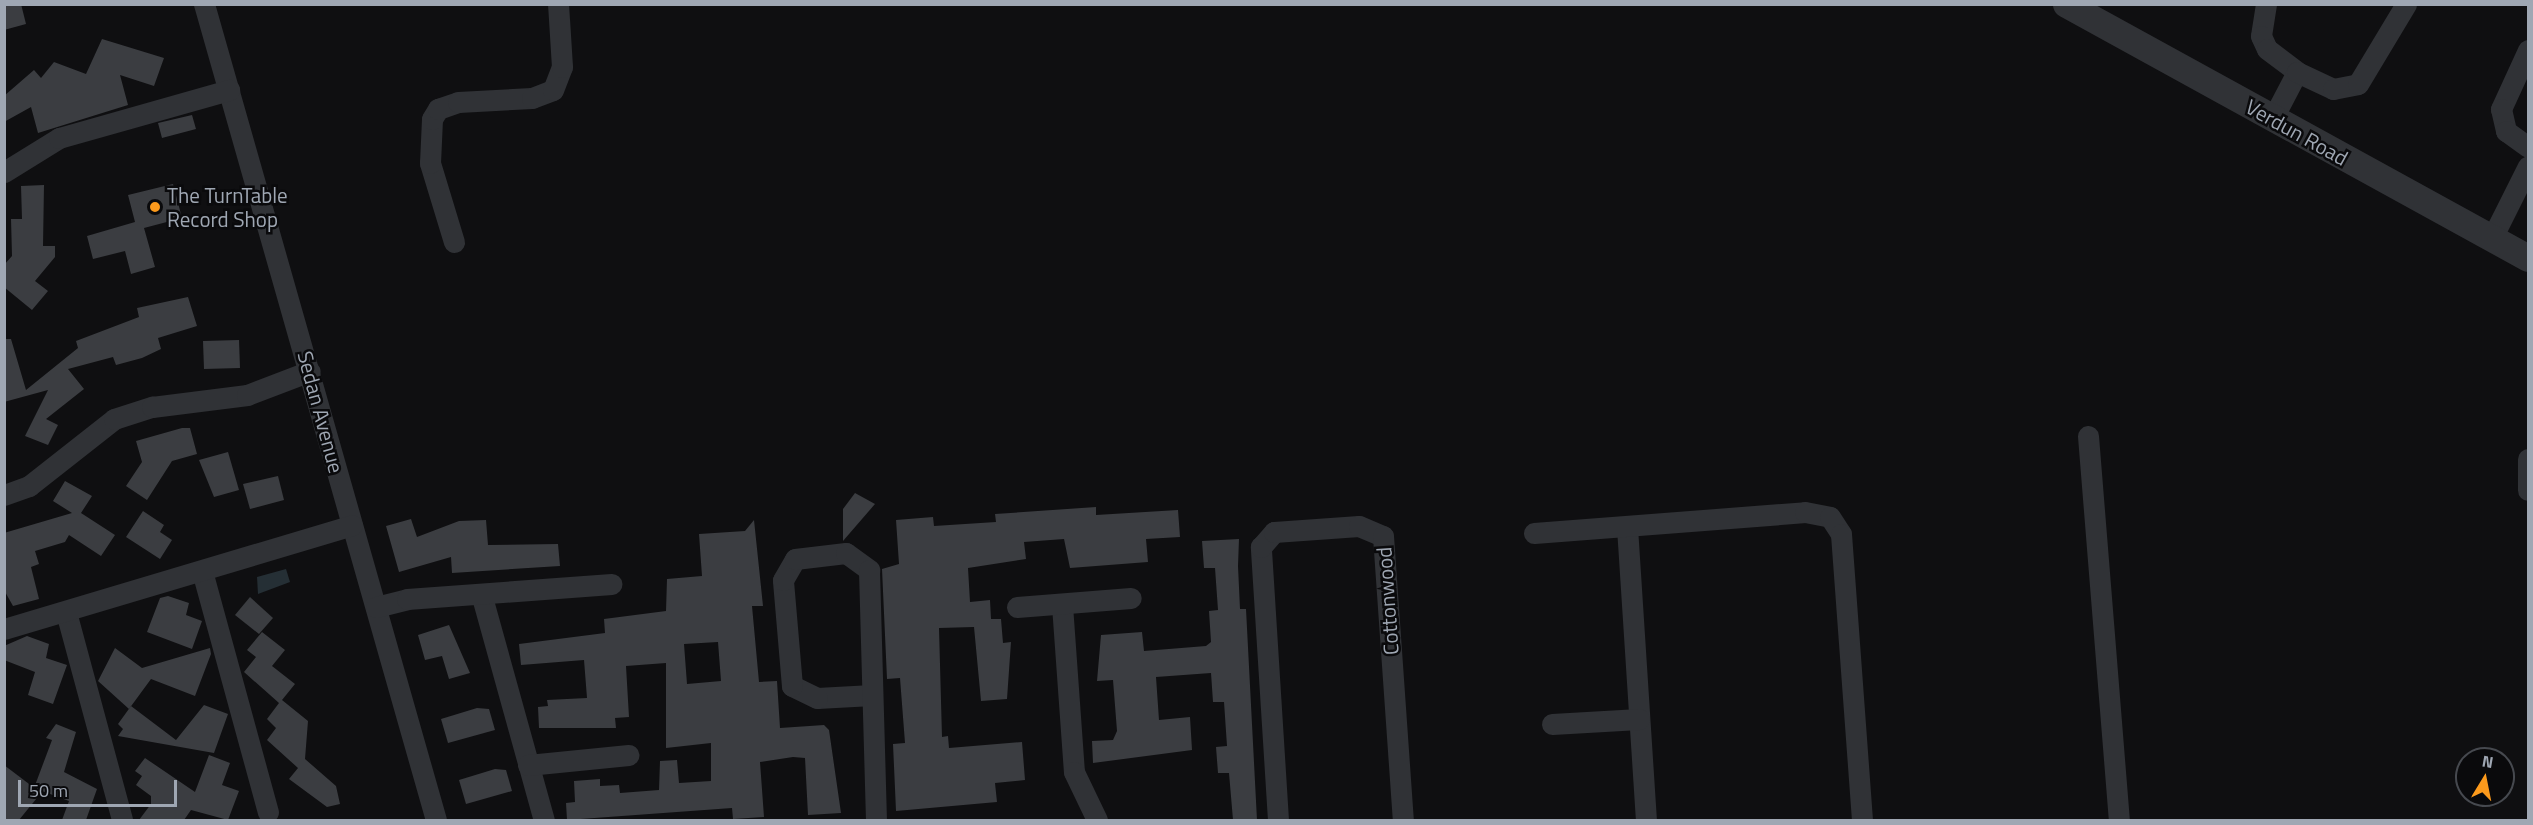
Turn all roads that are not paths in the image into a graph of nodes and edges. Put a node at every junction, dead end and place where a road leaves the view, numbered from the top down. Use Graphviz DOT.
graph roads {
  1 [pos="204,4"];
  2 [pos="558,4"];
  3 [pos="2066,4"];
  4 [pos="2266,4"];
  5 [pos="2406,4"];
  6 [pos="2529,50"];
  7 [pos="2297,72"];
  8 [pos="229,90"];
  9 [pos="2273,118"];
  10 [pos="2529,147"];
  11 [pos="2529,166"];
  12 [pos="4,172"];
  13 [pos="2492,238"];
  14 [pos="454,242"];
  15 [pos="2529,258"];
  16 [pos="310,371"];
  17 [pos="2088,436"];
  18 [pos="2529,459"];
  19 [pos="2529,490"];
  20 [pos="4,495"];
  21 [pos="352,525"];
  22 [pos="1627,527"];
  23 [pos="1534,533"];
  24 [pos="202,571"];
  25 [pos="611,584"];
  26 [pos="482,597"];
  27 [pos="1131,598"];
  28 [pos="1062,605"];
  29 [pos="376,607"];
  30 [pos="1017,607"];
  31 [pos="66,612"];
  32 [pos="4,629"];
  33 [pos="872,695"];
  34 [pos="1639,719"];
  35 [pos="1552,724"];
  36 [pos="629,754"];
  37 [pos="528,765"];
  38 [pos="268,812"];
  39 [pos="123,820"];
  40 [pos="436,820"];
  41 [pos="544,820"];
  42 [pos="876,820"];
  43 [pos="1097,820"];
  44 [pos="1278,820"];
  45 [pos="1403,820"];
  46 [pos="1646,820"];
  47 [pos="1862,820"];
  48 [pos="2119,820"];
  1 -- 8 [label="street, Sedan Avenue"];
  2 -- 14 [label="street"];
  3 -- 9 [label="street, Verdun Road"];
  4 -- 7 [label="street"];
  5 -- 7 [label="street"];
  6 -- 10 [label="street"];
  7 -- 9 [label="street"];
  8 -- 12 [label="street"];
  8 -- 16 [label="street, Sedan Avenue"];
  9 -- 13 [label="street, Verdun Road"];
  11 -- 13 [label="street"];
  13 -- 15 [label="street, Verdun Road"];
  16 -- 20 [label="street"];
  16 -- 21 [label="street, Sedan Avenue"];
  17 -- 48 [label="street"];
  18 -- 19 [label="street"];
  21 -- 24 [label="street"];
  21 -- 29 [label="street, Sedan Avenue"];
  22 -- 23 [label="street"];
  22 -- 34 [label="street"];
  22 -- 47 [label="street"];
  24 -- 31 [label="street"];
  24 -- 38 [label="street"];
  25 -- 26 [label="street"];
  26 -- 29 [label="street"];
  26 -- 37 [label="street"];
  27 -- 28 [label="street"];
  28 -- 30 [label="street"];
  28 -- 43 [label="street"];
  29 -- 40 [label="street, Sedan Avenue"];
  31 -- 32 [label="street"];
  31 -- 39 [label="street"];
  33 -- 33 [label="street"];
  33 -- 42 [label="street"];
  34 -- 35 [label="street"];
  34 -- 46 [label="street"];
  36 -- 37 [label="street"];
  37 -- 41 [label="street"];
  44 -- 45 [label="street, Cottonwood"];
}
